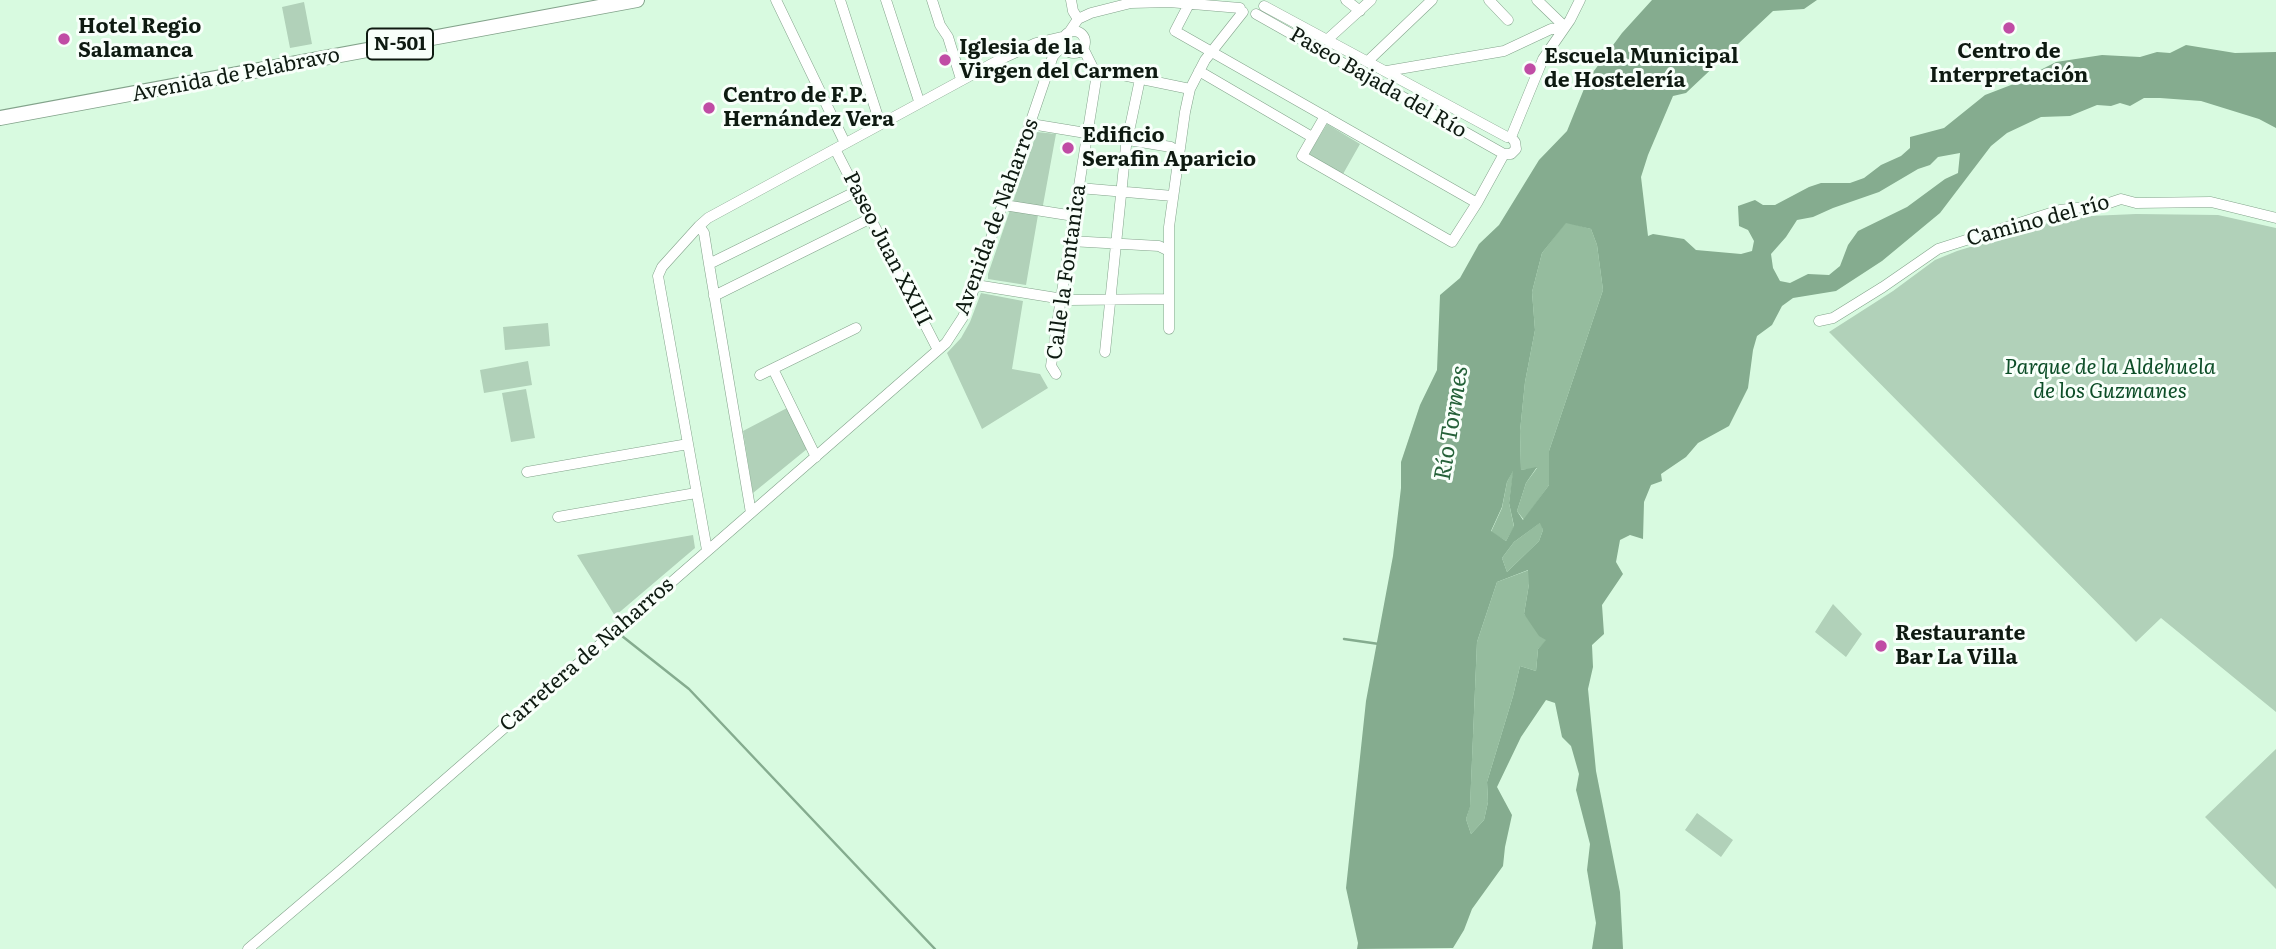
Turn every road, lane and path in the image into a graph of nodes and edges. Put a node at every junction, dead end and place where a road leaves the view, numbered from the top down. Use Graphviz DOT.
graph roads {
  1 [pos="776,0"];
  2 [pos="840,0"];
  3 [pos="887,0"];
  4 [pos="932,0"];
  5 [pos="1071,0"];
  6 [pos="1346,0"];
  7 [pos="1371,0"];
  8 [pos="1432,0"];
  9 [pos="1489,0"];
  10 [pos="1537,0"];
  11 [pos="1580,0"];
  12 [pos="629,1"];
  13 [pos="1169,1"];
  14 [pos="1189,4"];
  15 [pos="1262,5"];
  16 [pos="1241,7"];
  17 [pos="1360,11"];
  18 [pos="1091,13"];
  19 [pos="1078,19"];
  20 [pos="1508,20"];
  21 [pos="1565,27"];
  22 [pos="1082,35"];
  23 [pos="1328,39"];
  24 [pos="1067,42"];
  25 [pos="1083,48"];
  26 [pos="1211,50"];
  27 [pos="1368,61"];
  28 [pos="1199,71"];
  29 [pos="1387,71"];
  30 [pos="1095,72"];
  31 [pos="961,79"];
  32 [pos="1140,79"];
  33 [pos="1190,89"];
  34 [pos="919,102"];
  35 [pos="1325,116"];
  36 [pos="0,118"];
  37 [pos="880,123"];
  38 [pos="1031,124"];
  39 [pos="1088,133"];
  40 [pos="1312,137"];
  41 [pos="1509,137"];
  42 [pos="1129,140"];
  43 [pos="840,146"];
  44 [pos="1502,153"];
  45 [pos="1179,154"];
  46 [pos="1079,188"];
  47 [pos="858,191"];
  48 [pos="1121,191"];
  49 [pos="1173,196"];
  50 [pos="1477,202"];
  51 [pos="1004,205"];
  52 [pos="1074,216"];
  53 [pos="871,218"];
  54 [pos="2276,218"];
  55 [pos="699,226"];
  56 [pos="1070,240"];
  57 [pos="1115,245"];
  58 [pos="1169,251"];
  59 [pos="709,264"];
  60 [pos="976,285"];
  61 [pos="714,296"];
  62 [pos="1061,298"];
  63 [pos="1111,299"];
  64 [pos="1168,299"];
  65 [pos="1819,321"];
  66 [pos="856,328"];
  67 [pos="1169,329"];
  68 [pos="938,351"];
  69 [pos="1105,352"];
  70 [pos="926,361"];
  71 [pos="773,369"];
  72 [pos="1056,374"];
  73 [pos="760,375"];
  74 [pos="688,444"];
  75 [pos="816,457"];
  76 [pos="527,472"];
  77 [pos="696,493"];
  78 [pos="751,513"];
  79 [pos="558,517"];
  80 [pos="707,550"];
  81 [pos="248,949"];
  1 -- 43 [label="street, Paseo Juan XXIII"];
  2 -- 37 [label="street"];
  3 -- 34 [label="street"];
  4 -- 31 [label="street"];
  5 -- 19 [label="street"];
  6 -- 17 [label="street"];
  7 -- 17 [label="street"];
  8 -- 27 [label="street"];
  9 -- 20 [label="street"];
  10 -- 21 [label="street"];
  11 -- 21 [label="street"];
  12 -- 36 [label="highway, Avenida de Pelabravo / N-501"];
  13 -- 14 [label="street"];
  13 -- 18 [label="street"];
  14 -- 16 [label="street"];
  14 -- 26 [label="street"];
  15 -- 16 [label="street"];
  15 -- 23 [label="street, Paseo Bajada del Río"];
  15 -- 44 [label="street, Paseo Bajada del Río"];
  16 -- 26 [label="street"];
  17 -- 23 [label="street"];
  18 -- 19 [label="street"];
  18 -- 22 [label="street"];
  19 -- 24 [label="street, Avenida de Naharros"];
  21 -- 29 [label="street"];
  21 -- 41 [label="street"];
  22 -- 24 [label="street"];
  22 -- 25 [label="street"];
  23 -- 27 [label="street, Paseo Bajada del Río"];
  24 -- 25 [label="street"];
  24 -- 31 [label="street"];
  24 -- 38 [label="street, Avenida de Naharros"];
  25 -- 30 [label="street"];
  26 -- 28 [label="street"];
  26 -- 35 [label="street"];
  27 -- 29 [label="street, Paseo Bajada del Río"];
  28 -- 33 [label="street"];
  28 -- 40 [label="street"];
  29 -- 41 [label="street, Paseo Bajada del Río"];
  30 -- 32 [label="street"];
  30 -- 39 [label="street, Calle la Fontanica"];
  31 -- 34 [label="street"];
  32 -- 33 [label="street"];
  32 -- 42 [label="street"];
  33 -- 45 [label="street"];
  34 -- 37 [label="street"];
  35 -- 40 [label="street"];
  35 -- 50 [label="street"];
  37 -- 43 [label="street"];
  38 -- 39 [label="street"];
  38 -- 51 [label="street, Avenida de Naharros"];
  39 -- 42 [label="street"];
  39 -- 46 [label="street, Calle la Fontanica"];
  40 -- 50 [label="street"];
  41 -- 44 [label="street"];
  41 -- 44 [label="street"];
  42 -- 45 [label="street"];
  42 -- 48 [label="street"];
  43 -- 47 [label="street, Paseo Juan XXIII"];
  43 -- 55 [label="street"];
  44 -- 50 [label="street"];
  45 -- 49 [label="street"];
  46 -- 48 [label="street"];
  46 -- 52 [label="street, Calle la Fontanica"];
  47 -- 53 [label="street, Paseo Juan XXIII"];
  47 -- 59 [label="street"];
  48 -- 49 [label="street"];
  48 -- 57 [label="street"];
  49 -- 58 [label="street"];
  51 -- 52 [label="street"];
  51 -- 60 [label="street, Avenida de Naharros"];
  52 -- 56 [label="street, Calle la Fontanica"];
  53 -- 61 [label="street"];
  53 -- 68 [label="street, Paseo Juan XXIII"];
  54 -- 65 [label="street, Camino del río"];
  55 -- 59 [label="street"];
  55 -- 74 [label="street"];
  56 -- 57 [label="street"];
  56 -- 62 [label="street, Calle la Fontanica"];
  57 -- 58 [label="street"];
  57 -- 63 [label="street"];
  58 -- 64 [label="street"];
  59 -- 61 [label="street"];
  60 -- 62 [label="street"];
  60 -- 68 [label="street, Avenida de Naharros"];
  61 -- 78 [label="street"];
  62 -- 63 [label="street"];
  62 -- 72 [label="street, Calle la Fontanica"];
  63 -- 64 [label="street"];
  63 -- 69 [label="street"];
  64 -- 67 [label="street"];
  66 -- 71 [label="street"];
  68 -- 70 [label="street, Avenida de Naharros"];
  70 -- 75 [label="street, Carretera de Naharros"];
  71 -- 73 [label="street"];
  71 -- 75 [label="street"];
  74 -- 76 [label="street"];
  74 -- 77 [label="street"];
  75 -- 78 [label="street, Carretera de Naharros"];
  77 -- 79 [label="street"];
  77 -- 80 [label="street"];
  78 -- 80 [label="street, Carretera de Naharros"];
  80 -- 81 [label="street, Carretera de Naharros"];
}
